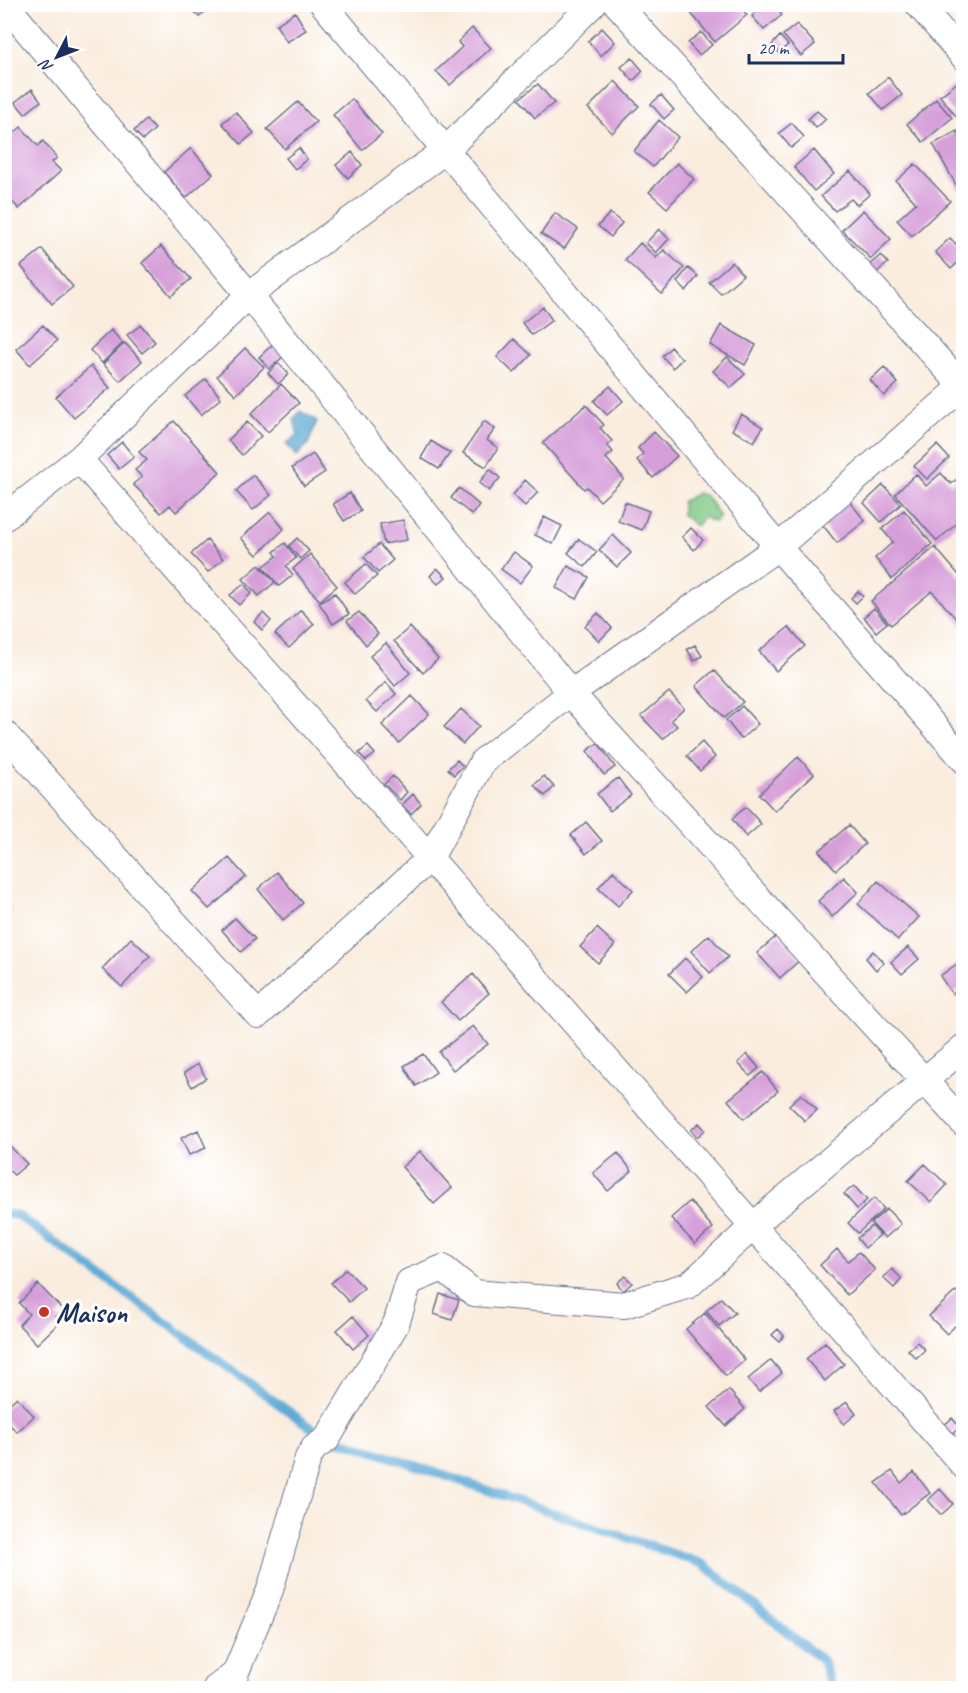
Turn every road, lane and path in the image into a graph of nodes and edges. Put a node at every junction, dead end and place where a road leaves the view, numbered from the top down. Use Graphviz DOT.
graph roads {
  1 [pos="5,4"];
  2 [pos="323,4"];
  3 [pos="593,4"];
  4 [pos="617,4"];
  5 [pos="918,4"];
  6 [pos="963,57"];
  7 [pos="447,149"];
  8 [pos="249,295"];
  9 [pos="963,386"];
  10 [pos="79,459"];
  11 [pos="4,518"];
  12 [pos="778,547"];
  13 [pos="572,693"];
  14 [pos="4,733"];
  15 [pos="963,760"];
  16 [pos="430,858"];
  17 [pos="963,1047"];
  18 [pos="927,1081"];
  19 [pos="963,1124"];
  20 [pos="753,1227"];
  21 [pos="963,1466"];
  22 [pos="216,1689"];
  1 -- 8 [label="street"];
  2 -- 7 [label="street"];
  3 -- 7 [label="street"];
  4 -- 9 [label="street"];
  5 -- 6 [label="street"];
  7 -- 8 [label="street"];
  7 -- 12 [label="street"];
  8 -- 10 [label="street"];
  8 -- 13 [label="street"];
  9 -- 12 [label="street"];
  10 -- 11 [label="street"];
  10 -- 16 [label="street"];
  12 -- 13 [label="street"];
  12 -- 15 [label="street"];
  13 -- 16 [label="street"];
  13 -- 18 [label="street"];
  14 -- 16 [label="street"];
  16 -- 20 [label="street"];
  17 -- 18 [label="street"];
  18 -- 19 [label="street"];
  18 -- 20 [label="street"];
  20 -- 21 [label="street"];
  20 -- 22 [label="street"];
}
